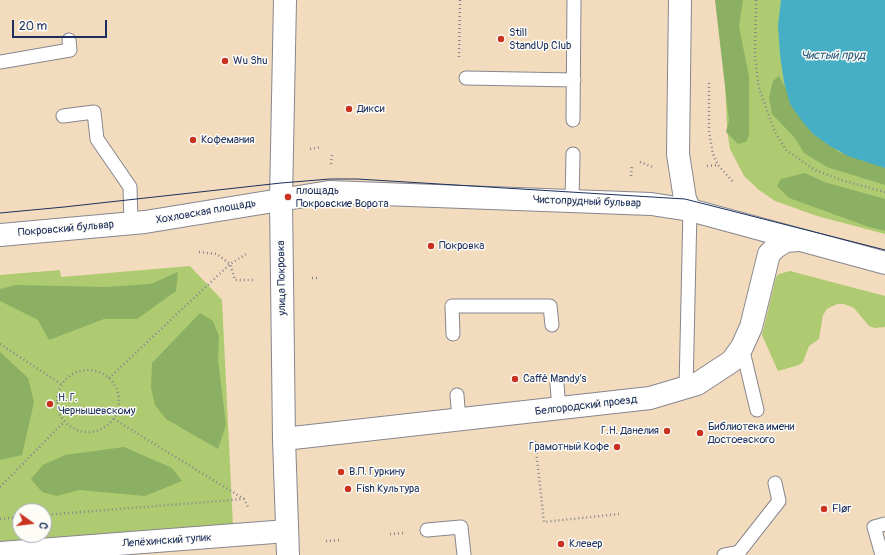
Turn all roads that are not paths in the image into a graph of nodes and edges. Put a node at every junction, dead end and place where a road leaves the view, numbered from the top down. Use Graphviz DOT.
graph roads {
  1 [pos="285,0"];
  2 [pos="574,0"];
  3 [pos="680,0"];
  4 [pos="68,40"];
  5 [pos="0,62"];
  6 [pos="466,78"];
  7 [pos="574,80"];
  8 [pos="63,116"];
  9 [pos="574,120"];
  10 [pos="574,154"];
  11 [pos="281,198"];
  12 [pos="572,201"];
  13 [pos="690,210"];
  14 [pos="131,224"];
  15 [pos="0,235"];
  16 [pos="798,240"];
  17 [pos="885,263"];
  18 [pos="552,325"];
  19 [pos="453,334"];
  20 [pos="742,347"];
  21 [pos="557,384"];
  22 [pos="686,388"];
  23 [pos="457,395"];
  24 [pos="559,409"];
  25 [pos="757,410"];
  26 [pos="459,420"];
  27 [pos="284,439"];
  28 [pos="775,484"];
  29 [pos="885,524"];
  30 [pos="426,530"];
  31 [pos="287,531"];
  32 [pos="0,553"];
  33 [pos="739,553"];
  34 [pos="288,555"];
  35 [pos="464,555"];
  36 [pos="724,555"];
  37 [pos="882,555"];
  1 -- 11 [label="main road, улица Покровка"];
  2 -- 7 [label="lane"];
  3 -- 13 [label="main road"];
  4 -- 5 [label="lane"];
  6 -- 7 [label="lane"];
  7 -- 9 [label="lane"];
  8 -- 14 [label="lane"];
  10 -- 12 [label="lane"];
  11 -- 12 [label="main road, Чистопрудный бульвар"];
  11 -- 14 [label="main road, Хохловская площадь"];
  11 -- 27 [label="main road, улица Покровка"];
  12 -- 13 [label="main road, Чистопрудный бульвар"];
  13 -- 16 [label="main road, Чистопрудный бульвар"];
  13 -- 22 [label="lane"];
  14 -- 15 [label="main road, Покровский бульвар"];
  16 -- 17 [label="main road, Чистопрудный бульвар"];
  16 -- 20 [label="main road, Белгородский проезд"];
  18 -- 19 [label="lane"];
  20 -- 22 [label="main road, Белгородский проезд"];
  20 -- 25 [label="lane"];
  21 -- 24 [label="lane"];
  22 -- 24 [label="main road, Белгородский проезд"];
  23 -- 26 [label="lane"];
  24 -- 26 [label="main road, Белгородский проезд"];
  26 -- 27 [label="main road, Белгородский проезд"];
  27 -- 31 [label="main road, улица Покровка"];
  28 -- 33 [label="lane"];
  29 -- 37 [label="lane"];
  30 -- 35 [label="lane"];
  31 -- 32 [label="main road, Лепёхинский тупик"];
  31 -- 34 [label="main road, улица Покровка"];
  33 -- 36 [label="lane"];
}
